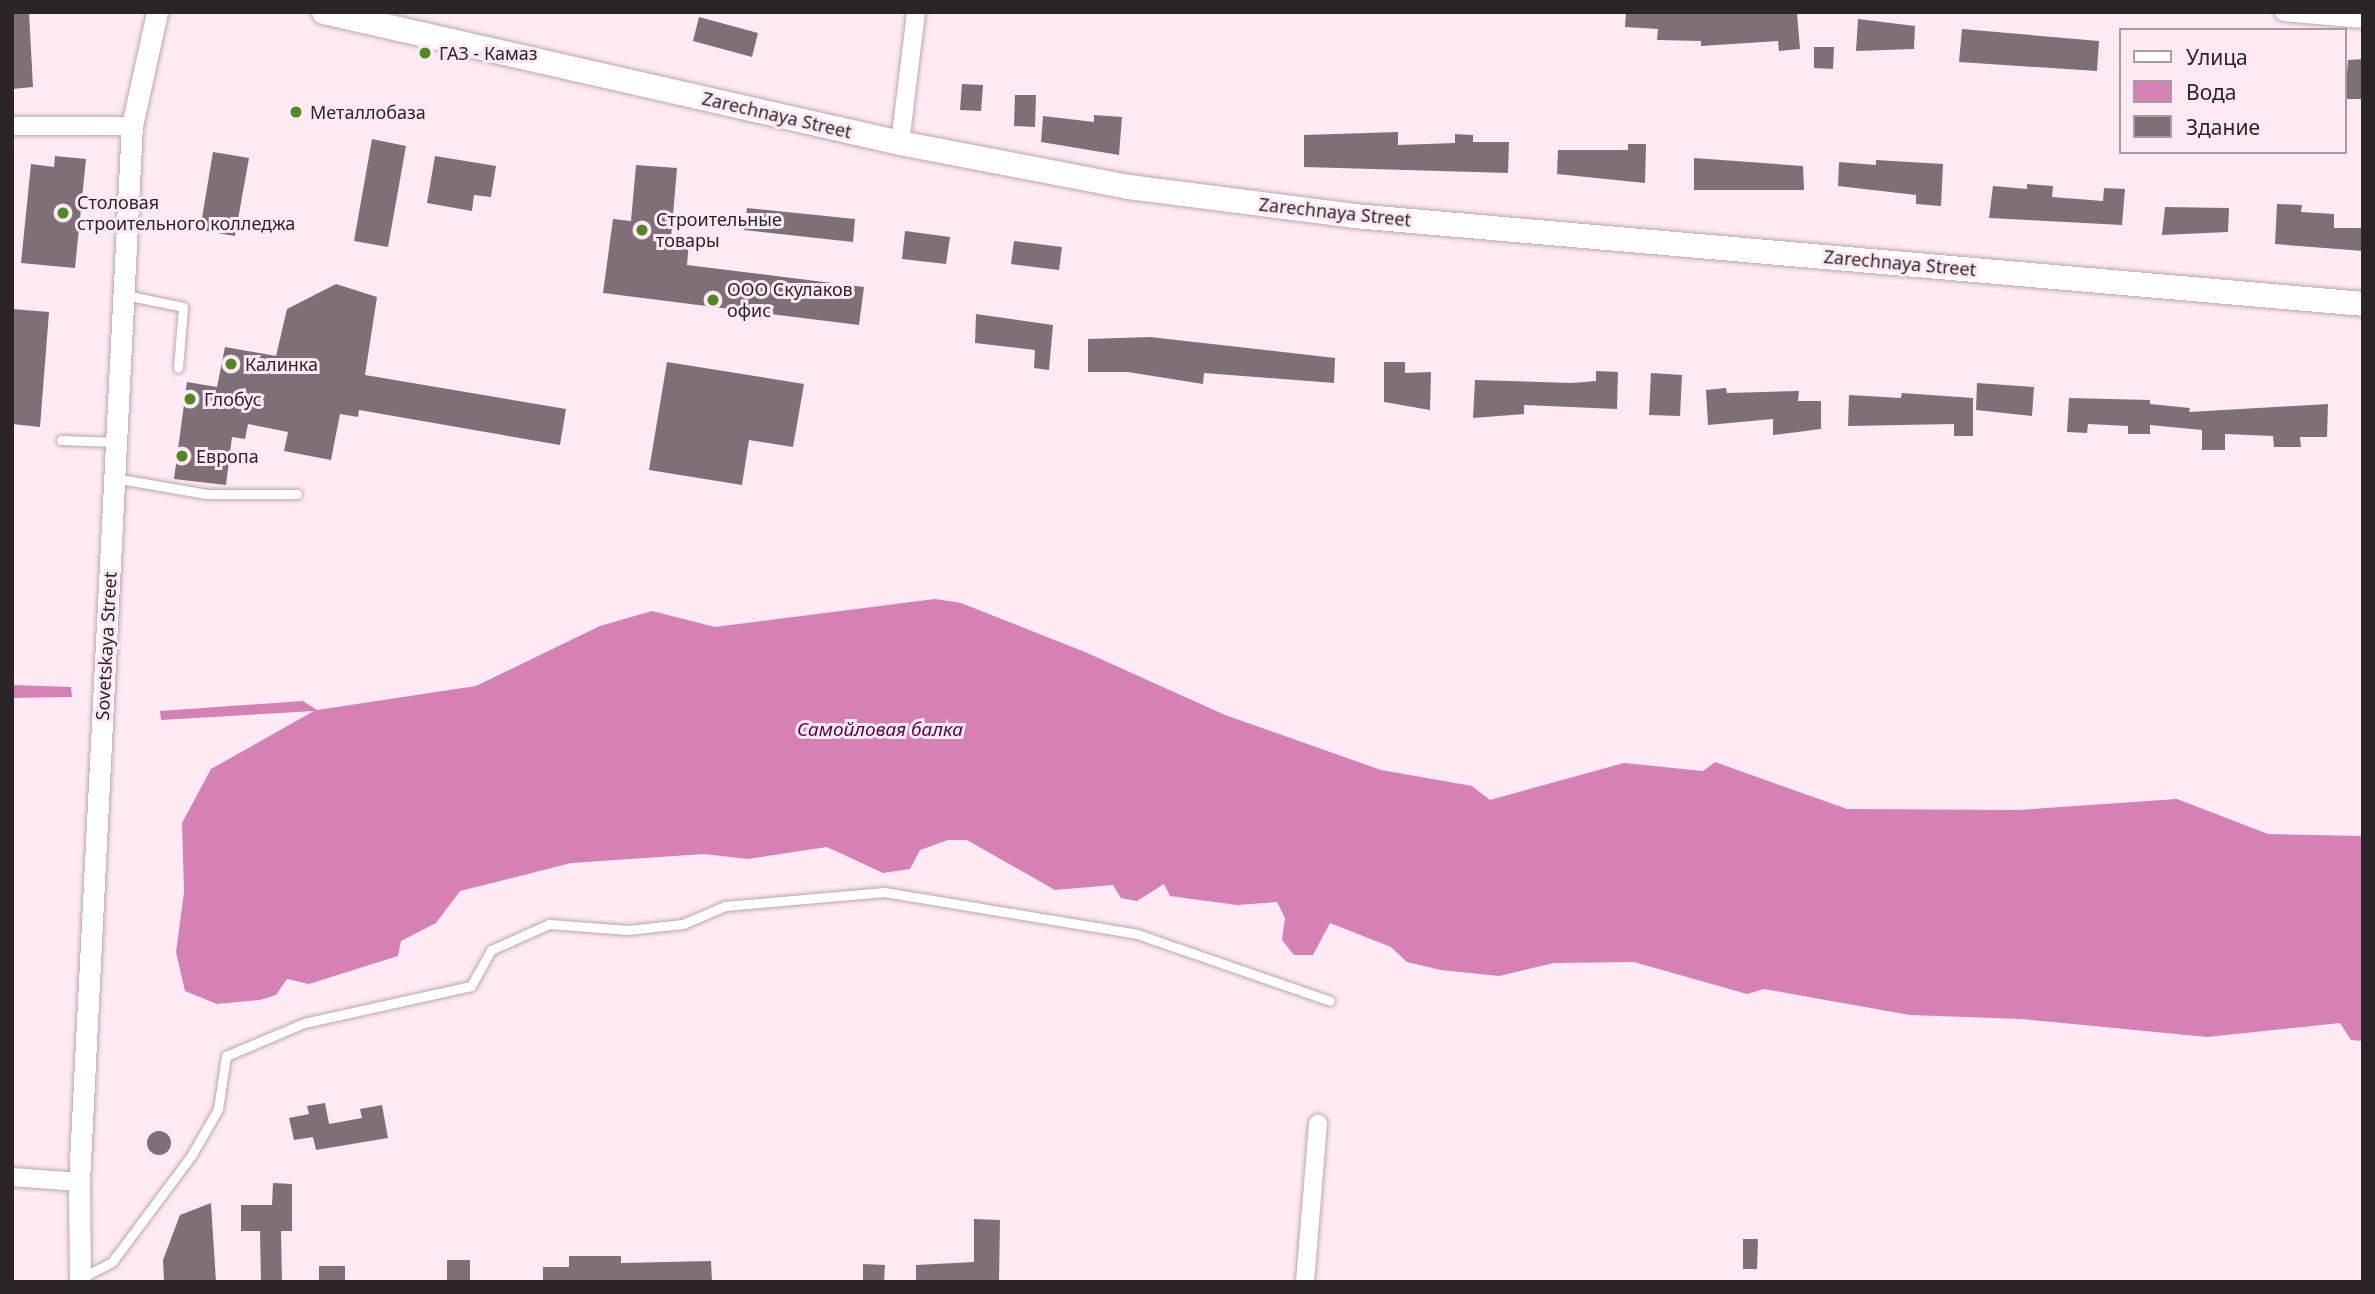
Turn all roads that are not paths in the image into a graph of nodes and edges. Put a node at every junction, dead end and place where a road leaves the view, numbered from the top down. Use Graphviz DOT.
graph roads {
  1 [pos="157,12"];
  2 [pos="324,12"];
  3 [pos="916,12"];
  4 [pos="2284,12"];
  5 [pos="2363,19"];
  6 [pos="12,126"];
  7 [pos="132,126"];
  8 [pos="900,143"];
  9 [pos="123,295"];
  10 [pos="2363,304"];
  11 [pos="178,368"];
  12 [pos="61,440"];
  13 [pos="116,442"];
  14 [pos="114,478"];
  15 [pos="297,494"];
  16 [pos="1330,1001"];
  17 [pos="1318,1124"];
  18 [pos="12,1178"];
  19 [pos="79,1182"];
  20 [pos="80,1280"];
  21 [pos="1305,1282"];
  1 -- 7 [label="street, Sovetskaya Street"];
  2 -- 8 [label="main road, Zarechnaya Street"];
  3 -- 8 [label="street"];
  4 -- 5 [label="street"];
  6 -- 7 [label="street"];
  7 -- 9 [label="street, Sovetskaya Street"];
  8 -- 10 [label="main road, Zarechnaya Street"];
  9 -- 11 [label="lane"];
  9 -- 13 [label="street, Sovetskaya Street"];
  12 -- 13 [label="lane"];
  13 -- 14 [label="street, Sovetskaya Street"];
  14 -- 15 [label="lane"];
  14 -- 19 [label="street, Sovetskaya Street"];
  16 -- 20 [label="lane"];
  17 -- 21 [label="street"];
  18 -- 19 [label="street"];
  19 -- 20 [label="street, Sovetskaya Street"];
}
